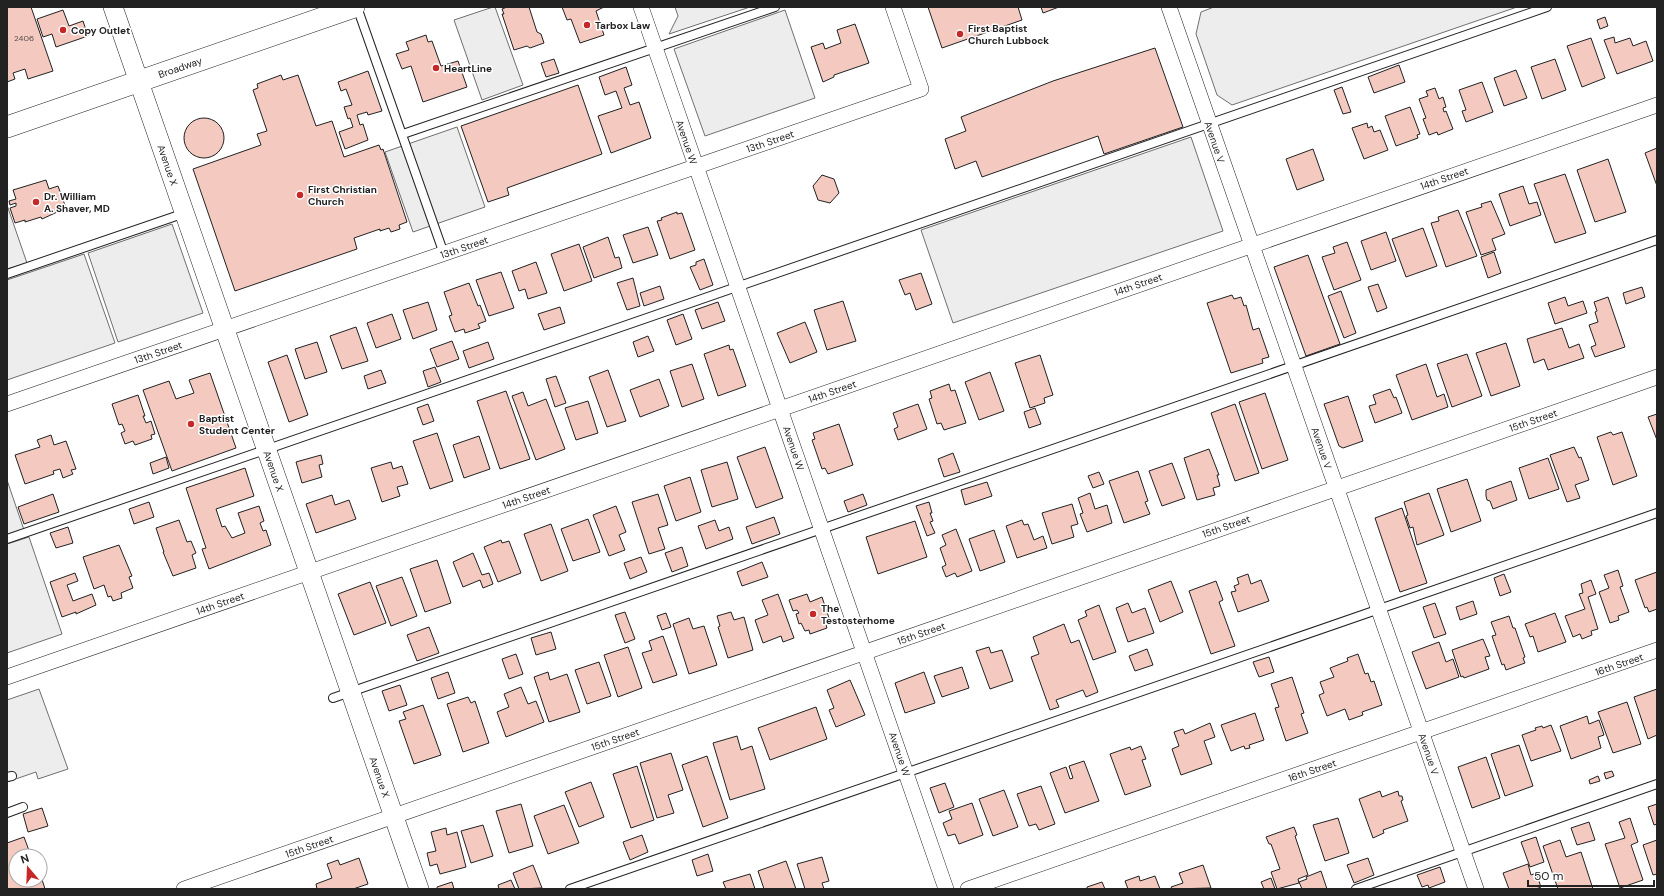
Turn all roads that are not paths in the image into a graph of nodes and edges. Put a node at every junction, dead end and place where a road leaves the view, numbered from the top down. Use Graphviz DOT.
graph roads {
  1 [pos="113,7"];
  2 [pos="355,7"];
  3 [pos="641,7"];
  4 [pos="775,7"];
  5 [pos="893,7"];
  6 [pos="1169,7"];
  7 [pos="1546,7"];
  8 [pos="655,49"];
  9 [pos="139,81"];
  10 [pos="1657,105"];
  11 [pos="1209,124"];
  12 [pos="7,128"];
  13 [pos="403,134"];
  14 [pos="696,166"];
  15 [pos="185,213"];
  16 [pos="1657,240"];
  17 [pos="1251,245"];
  18 [pos="444,254"];
  19 [pos="7,274"];
  20 [pos="738,287"];
  21 [pos="225,329"];
  22 [pos="1293,365"];
  23 [pos="1657,377"];
  24 [pos="7,404"];
  25 [pos="780,409"];
  26 [pos="267,450"];
  27 [pos="1336,488"];
  28 [pos="1657,513"];
  29 [pos="822,529"];
  30 [pos="7,539"];
  31 [pos="309,572"];
  32 [pos="1378,609"];
  33 [pos="1657,650"];
  34 [pos="864,652"];
  35 [pos="7,677"];
  36 [pos="342,695"];
  37 [pos="1422,732"];
  38 [pos="906,773"];
  39 [pos="1657,784"];
  40 [pos="23,807"];
  41 [pos="7,813"];
  42 [pos="394,816"];
  43 [pos="1463,852"];
  44 [pos="184,889"];
  45 [pos="419,889"];
  46 [pos="570,889"];
  47 [pos="946,889"];
  48 [pos="968,889"];
  49 [pos="1356,889"];
  50 [pos="1476,889"];
  1 -- 9 [label="street, Avenue X"];
  2 -- 9 [label="main road, Broadway"];
  2 -- 13 [label="lane"];
  3 -- 8 [label="street, Avenue W"];
  4 -- 8 [label="lane"];
  5 -- 14 [label="street, 13th Street"];
  6 -- 11 [label="street, Avenue V"];
  7 -- 11 [label="lane"];
  8 -- 13 [label="lane"];
  8 -- 14 [label="street, Avenue W"];
  9 -- 12 [label="main road, Broadway"];
  9 -- 15 [label="street, Avenue X"];
  10 -- 17 [label="street, 14th Street"];
  11 -- 17 [label="street, Avenue V"];
  11 -- 20 [label="lane"];
  13 -- 18 [label="lane"];
  14 -- 18 [label="street, 13th Street"];
  14 -- 20 [label="street, Avenue W"];
  15 -- 19 [label="lane"];
  15 -- 21 [label="street, Avenue X"];
  16 -- 22 [label="lane"];
  17 -- 22 [label="street, Avenue V"];
  17 -- 25 [label="street, 14th Street"];
  18 -- 21 [label="street, 13th Street"];
  20 -- 25 [label="street, Avenue W"];
  20 -- 26 [label="lane"];
  21 -- 24 [label="street, 13th Street"];
  21 -- 26 [label="street, Avenue X"];
  22 -- 27 [label="street, Avenue V"];
  22 -- 29 [label="lane"];
  23 -- 27 [label="street, 15th Street"];
  25 -- 29 [label="street, Avenue W"];
  25 -- 31 [label="street, 14th Street"];
  26 -- 30 [label="lane"];
  26 -- 31 [label="street, Avenue X"];
  27 -- 32 [label="street, Avenue V"];
  27 -- 34 [label="street, 15th Street"];
  28 -- 32 [label="lane"];
  29 -- 34 [label="street, Avenue W"];
  29 -- 36 [label="lane"];
  31 -- 35 [label="street, 14th Street"];
  31 -- 36 [label="street, Avenue X"];
  32 -- 37 [label="street, Avenue V"];
  32 -- 38 [label="lane"];
  33 -- 37 [label="street, 16th Street"];
  34 -- 38 [label="street, Avenue W"];
  34 -- 42 [label="street, 15th Street"];
  36 -- 42 [label="street, Avenue X"];
  37 -- 43 [label="street, Avenue V"];
  37 -- 48 [label="street, 16th Street"];
  38 -- 46 [label="lane"];
  38 -- 47 [label="street, Avenue W"];
  39 -- 43 [label="lane"];
  40 -- 41 [label="lane"];
  42 -- 44 [label="street, 15th Street"];
  42 -- 45 [label="street, Avenue X"];
  43 -- 49 [label="lane"];
  43 -- 50 [label="street, Avenue V"];
}
